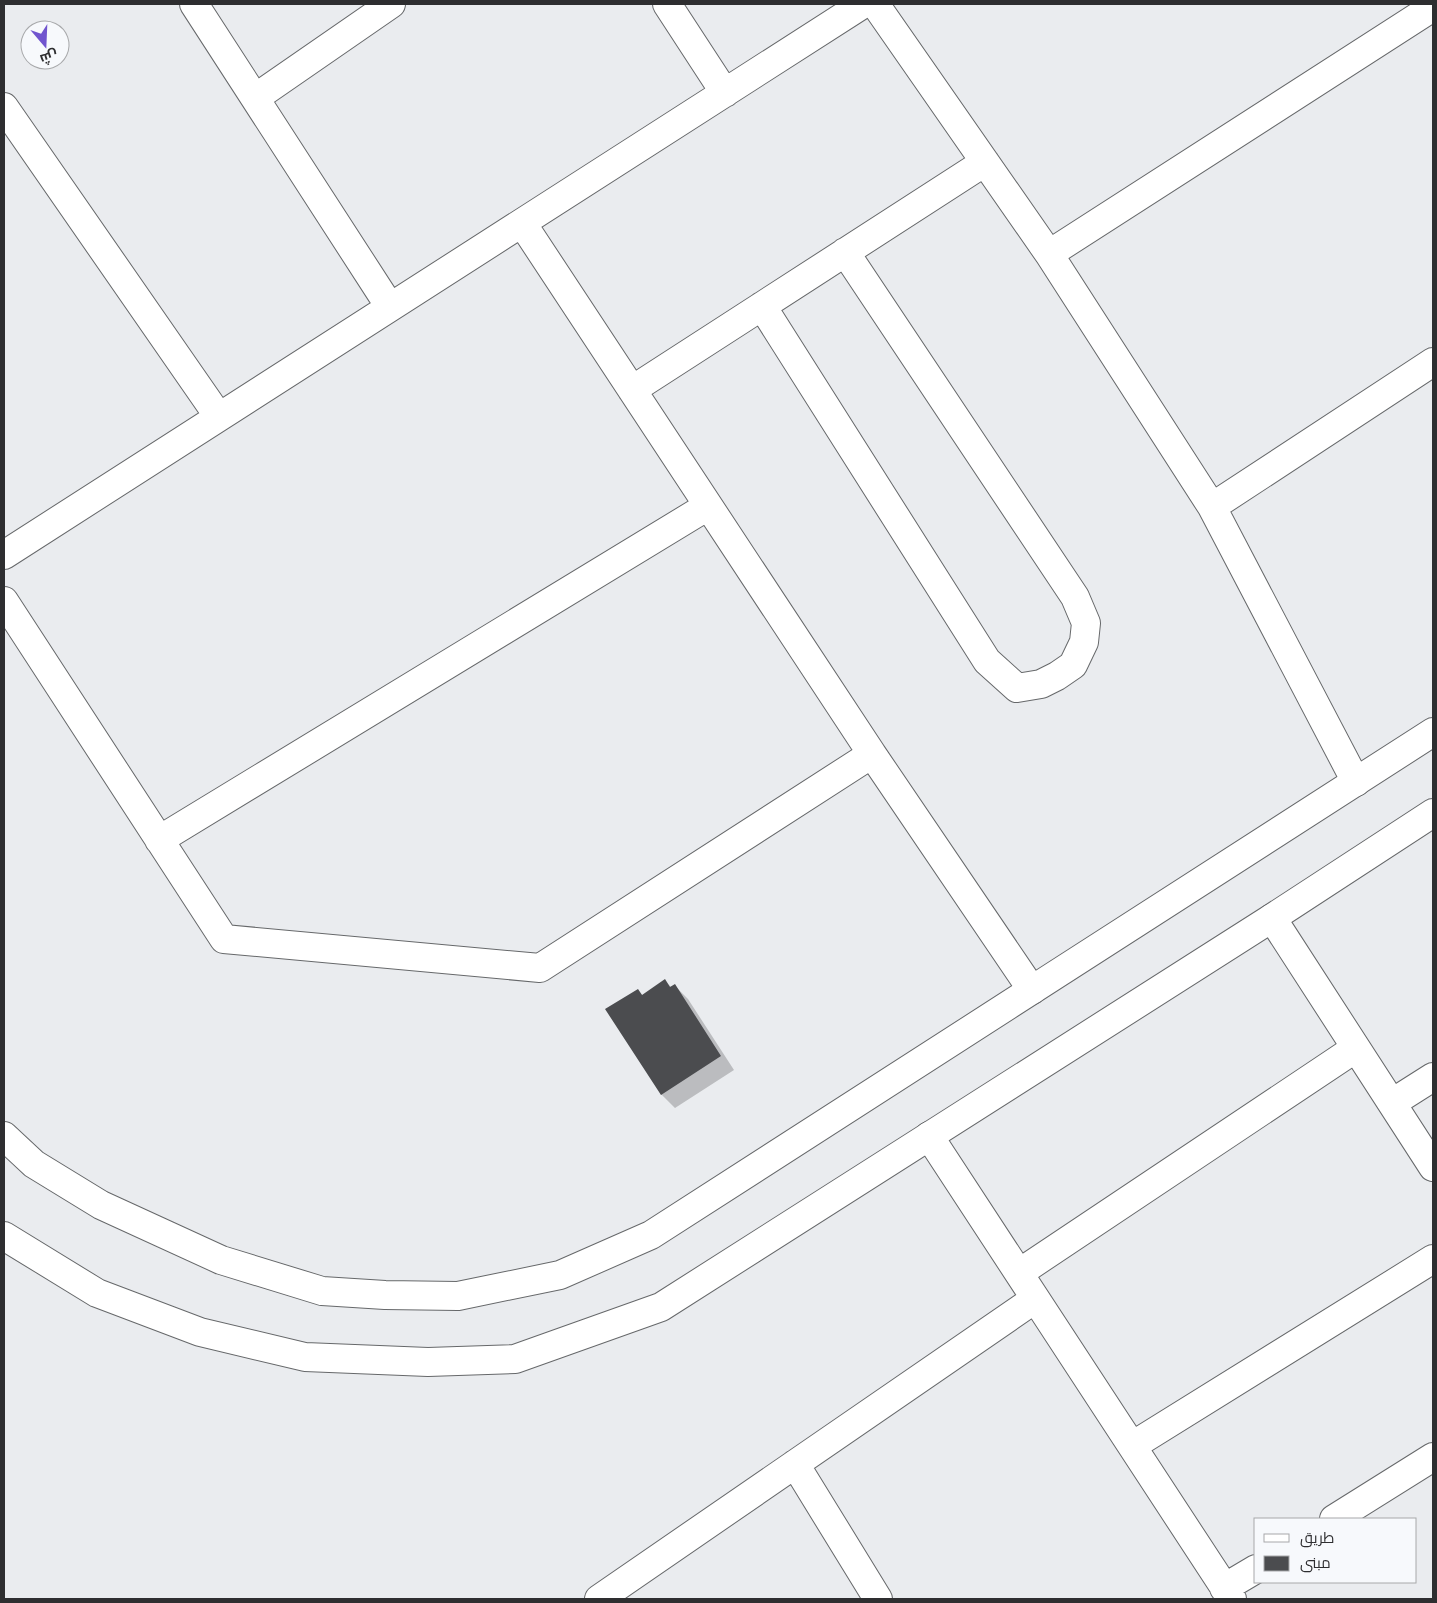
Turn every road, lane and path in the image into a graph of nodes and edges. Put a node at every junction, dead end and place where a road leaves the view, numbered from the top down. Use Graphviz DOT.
graph roads {
  1 [pos="194,4"];
  2 [pos="391,4"];
  3 [pos="667,4"];
  4 [pos="863,4"];
  5 [pos="875,4"];
  6 [pos="1433,7"];
  7 [pos="725,93"];
  8 [pos="255,98"];
  9 [pos="4,107"];
  10 [pos="985,162"];
  11 [pos="522,223"];
  12 [pos="845,252"];
  13 [pos="1049,254"];
  14 [pos="762,306"];
  15 [pos="390,307"];
  16 [pos="1433,362"];
  17 [pos="632,390"];
  18 [pos="219,417"];
  19 [pos="708,506"];
  20 [pos="1212,507"];
  21 [pos="4,555"];
  22 [pos="4,601"];
  23 [pos="1433,732"];
  24 [pos="872,754"];
  25 [pos="1356,782"];
  26 [pos="1433,813"];
  27 [pos="159,840"];
  28 [pos="1272,918"];
  29 [pos="1032,990"];
  30 [pos="1356,1048"];
  31 [pos="1433,1077"];
  32 [pos="1392,1104"];
  33 [pos="4,1136"];
  34 [pos="929,1136"];
  35 [pos="1433,1166"];
  36 [pos="4,1236"];
  37 [pos="1433,1259"];
  38 [pos="1018,1273"];
  39 [pos="1035,1299"];
  40 [pos="1132,1446"];
  41 [pos="1433,1457"];
  42 [pos="795,1464"];
  43 [pos="1336,1518"];
  44 [pos="1254,1570"];
  45 [pos="1228,1594"];
  46 [pos="599,1599"];
  47 [pos="878,1599"];
  1 -- 8 [label="street"];
  2 -- 8 [label="street"];
  3 -- 7 [label="street"];
  4 -- 7 [label="street"];
  5 -- 10 [label="street"];
  6 -- 13 [label="street"];
  7 -- 11 [label="street"];
  8 -- 15 [label="street"];
  9 -- 18 [label="street"];
  10 -- 12 [label="street"];
  10 -- 13 [label="street"];
  11 -- 15 [label="street"];
  11 -- 17 [label="street"];
  12 -- 14 [label="street"];
  12 -- 14 [label="street"];
  13 -- 20 [label="street"];
  14 -- 17 [label="street"];
  15 -- 18 [label="street"];
  16 -- 20 [label="street"];
  17 -- 19 [label="street"];
  18 -- 21 [label="street"];
  19 -- 24 [label="street"];
  19 -- 27 [label="street"];
  20 -- 25 [label="street"];
  22 -- 27 [label="street"];
  23 -- 25 [label="street"];
  24 -- 27 [label="street"];
  24 -- 29 [label="street"];
  25 -- 29 [label="street"];
  26 -- 28 [label="street"];
  28 -- 30 [label="street"];
  28 -- 34 [label="street"];
  29 -- 33 [label="street"];
  30 -- 32 [label="street"];
  30 -- 38 [label="street"];
  31 -- 32 [label="street"];
  32 -- 35 [label="street"];
  34 -- 36 [label="street"];
  34 -- 38 [label="street"];
  37 -- 40 [label="street"];
  38 -- 39 [label="street"];
  39 -- 40 [label="street"];
  39 -- 42 [label="street"];
  40 -- 45 [label="street"];
  41 -- 43 [label="street"];
  42 -- 46 [label="street"];
  42 -- 47 [label="street"];
  44 -- 45 [label="street"];
}
